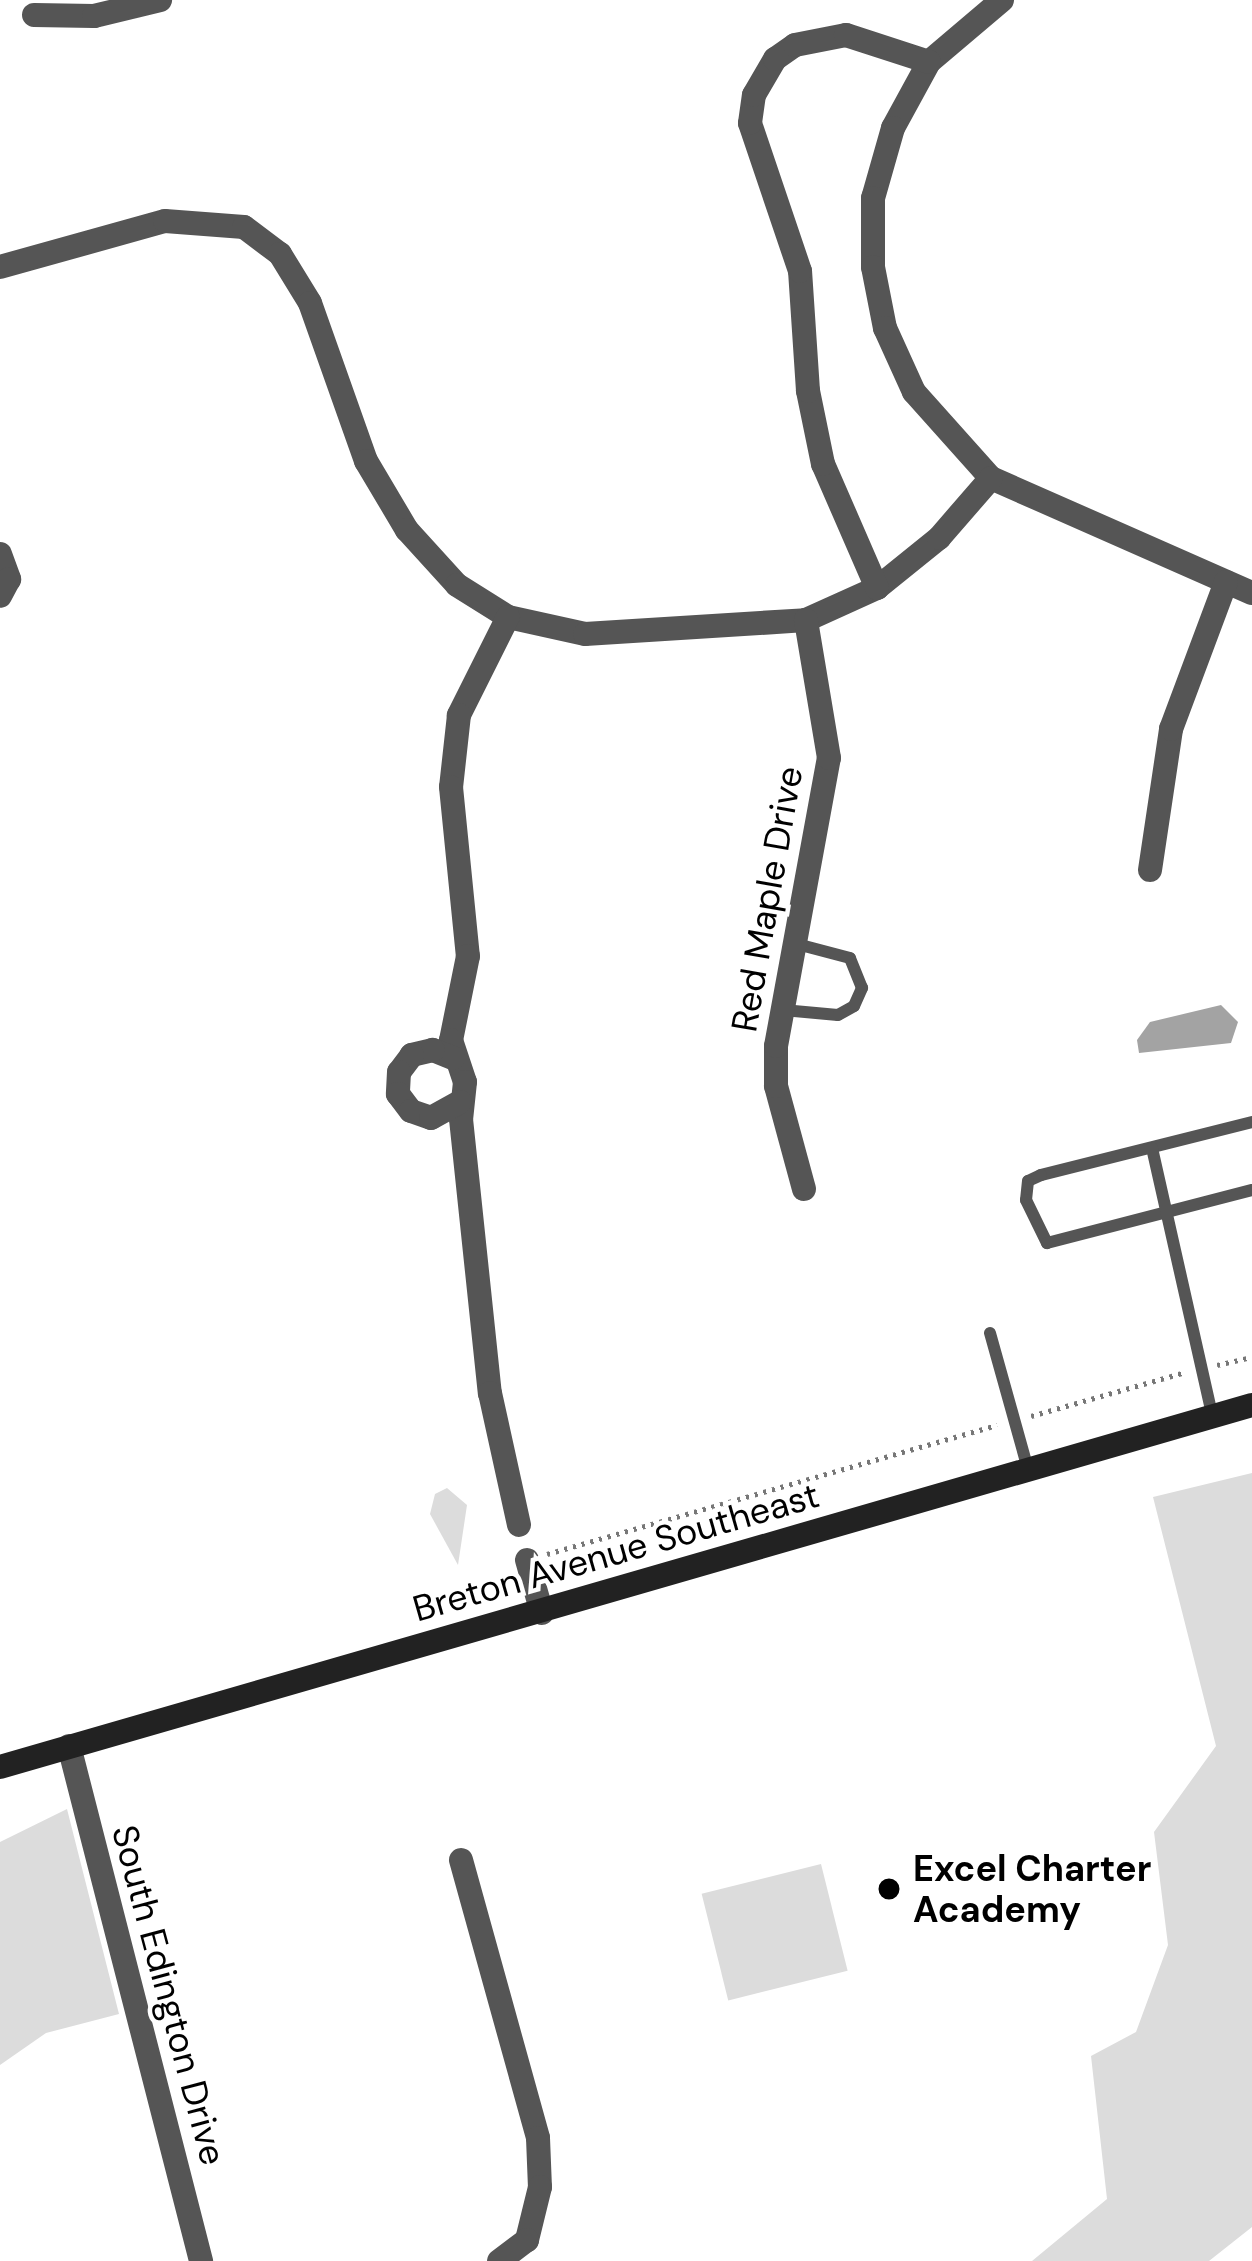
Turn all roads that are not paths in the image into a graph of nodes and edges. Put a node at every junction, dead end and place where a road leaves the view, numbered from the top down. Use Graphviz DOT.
graph roads {
  1 [pos="160,0"];
  2 [pos="1002,0"];
  3 [pos="34,15"];
  4 [pos="929,62"];
  5 [pos="0,267"];
  6 [pos="991,478"];
  7 [pos="0,554"];
  8 [pos="1226,582"];
  9 [pos="877,588"];
  10 [pos="1252,592"];
  11 [pos="0,596"];
  12 [pos="508,617"];
  13 [pos="806,620"];
  14 [pos="1150,870"];
  15 [pos="797,944"];
  16 [pos="783,1010"];
  17 [pos="452,1026"];
  18 [pos="422,1051"];
  19 [pos="453,1058"];
  20 [pos="451,1109"];
  21 [pos="1252,1122"];
  22 [pos="1152,1148"];
  23 [pos="804,1189"];
  24 [pos="1252,1190"];
  25 [pos="1171,1215"];
  26 [pos="990,1333"];
  27 [pos="1252,1405"];
  28 [pos="1213,1417"];
  29 [pos="1028,1471"];
  30 [pos="519,1526"];
  31 [pos="527,1560"];
  32 [pos="542,1613"];
  33 [pos="69,1746"];
  34 [pos="0,1767"];
  35 [pos="461,1860"];
  36 [pos="201,2261"];
  37 [pos="499,2261"];
  1 -- 3 [label="street"];
  2 -- 4 [label="street"];
  4 -- 6 [label="street"];
  4 -- 9 [label="street"];
  5 -- 12 [label="street"];
  6 -- 8 [label="street"];
  6 -- 9 [label="street"];
  7 -- 11 [label="street"];
  8 -- 10 [label="street"];
  8 -- 14 [label="street"];
  9 -- 13 [label="street"];
  12 -- 13 [label="street"];
  12 -- 17 [label="street"];
  13 -- 15 [label="street, Red Maple Drive"];
  15 -- 16 [label="street, Red Maple Drive"];
  15 -- 16 [label="lane"];
  16 -- 23 [label="street, Red Maple Drive"];
  17 -- 18 [label="street"];
  17 -- 19 [label="street"];
  18 -- 19 [label="street"];
  18 -- 20 [label="street"];
  19 -- 20 [label="street"];
  20 -- 30 [label="street"];
  21 -- 22 [label="lane"];
  22 -- 25 [label="lane"];
  22 -- 25 [label="lane"];
  24 -- 25 [label="lane"];
  25 -- 28 [label="lane"];
  26 -- 29 [label="lane"];
  27 -- 28 [label="main road, Breton Avenue Southeast"];
  28 -- 29 [label="main road, Breton Avenue Southeast"];
  29 -- 32 [label="main road, Breton Avenue Southeast"];
  31 -- 32 [label="street"];
  32 -- 33 [label="main road, Breton Avenue Southeast"];
  33 -- 34 [label="main road, Breton Avenue Southeast"];
  33 -- 36 [label="street, South Edington Drive"];
  35 -- 37 [label="street"];
}
